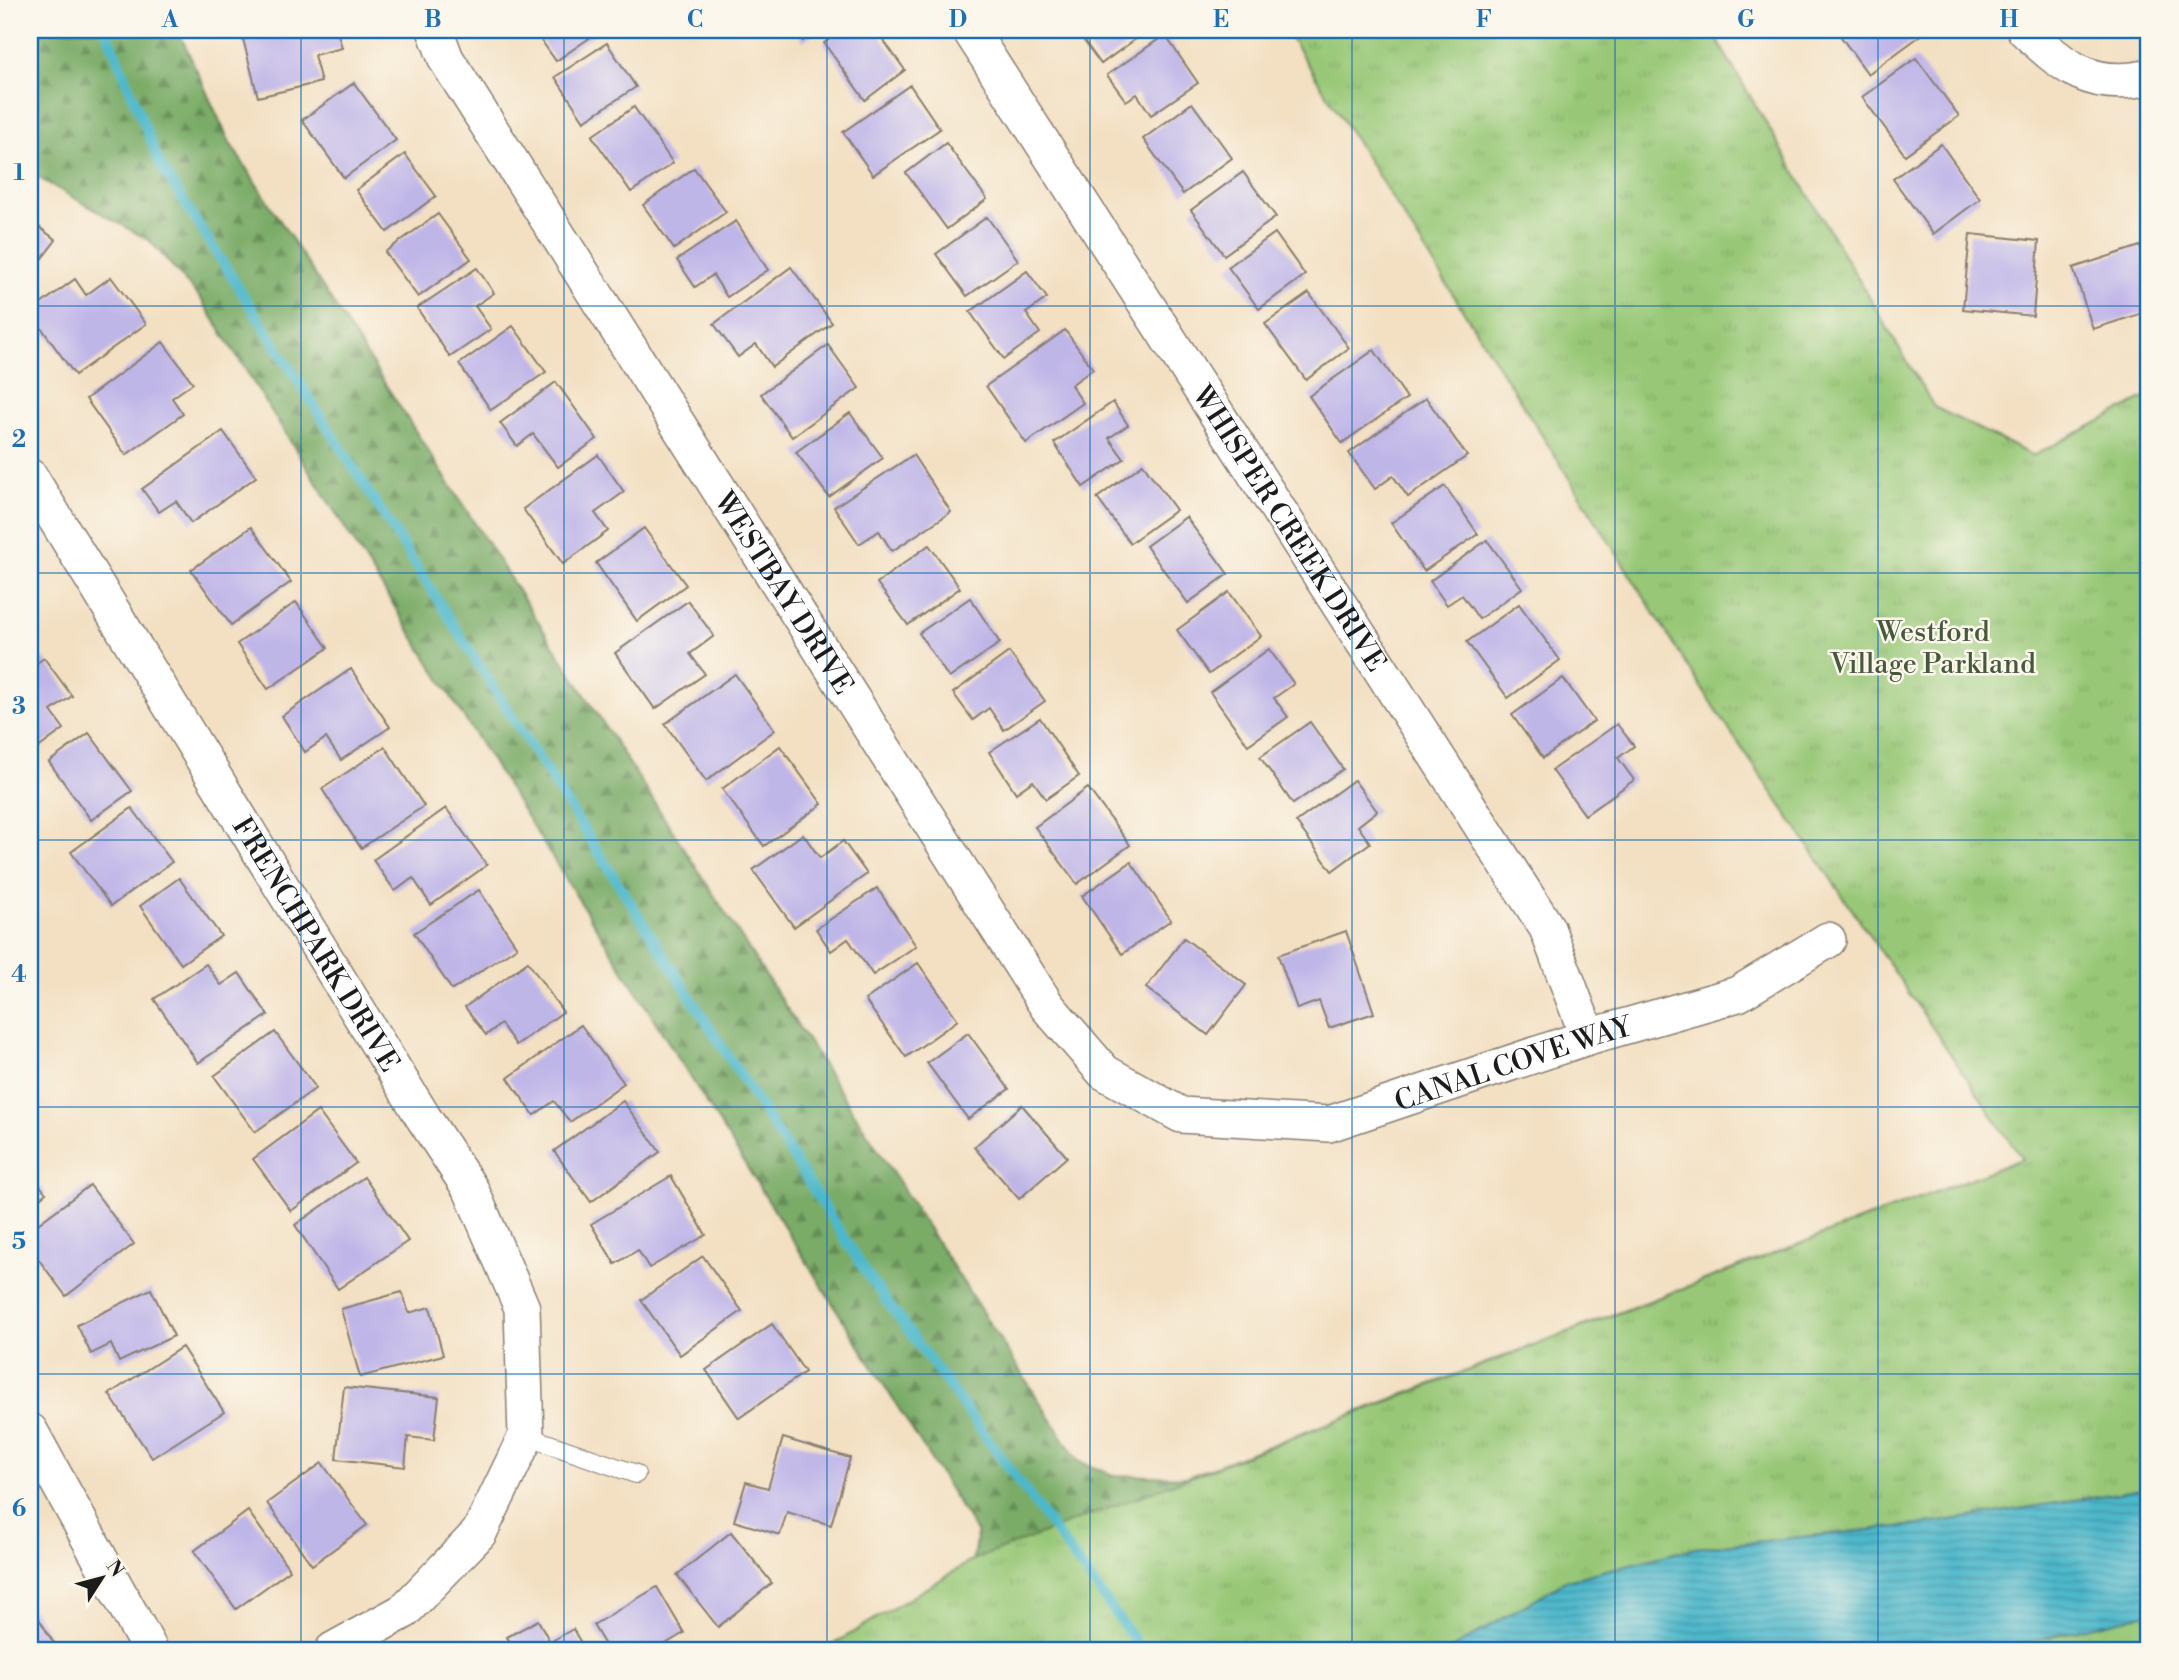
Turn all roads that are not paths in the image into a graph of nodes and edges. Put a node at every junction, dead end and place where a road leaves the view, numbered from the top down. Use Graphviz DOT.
graph roads {
  1 [pos="436,30"];
  2 [pos="970,30"];
  3 [pos="2025,30"];
  4 [pos="2149,77"];
  5 [pos="30,477"];
  6 [pos="1828,940"];
  7 [pos="1588,1037"];
  8 [pos="1181,1115"];
  9 [pos="30,1431"];
  10 [pos="526,1436"];
  11 [pos="636,1474"];
  12 [pos="150,1650"];
  13 [pos="332,1650"];
  1 -- 8 [label="street, WESTBAY DRIVE"];
  2 -- 7 [label="street, WHISPER CREEK DRIVE"];
  3 -- 4 [label="street"];
  5 -- 10 [label="street, FRENCHPARK DRIVE"];
  6 -- 7 [label="street, CANAL COVE WAY"];
  7 -- 8 [label="street, CANAL COVE WAY"];
  9 -- 12 [label="street"];
  10 -- 11 [label="lane"];
  10 -- 13 [label="street"];
}
